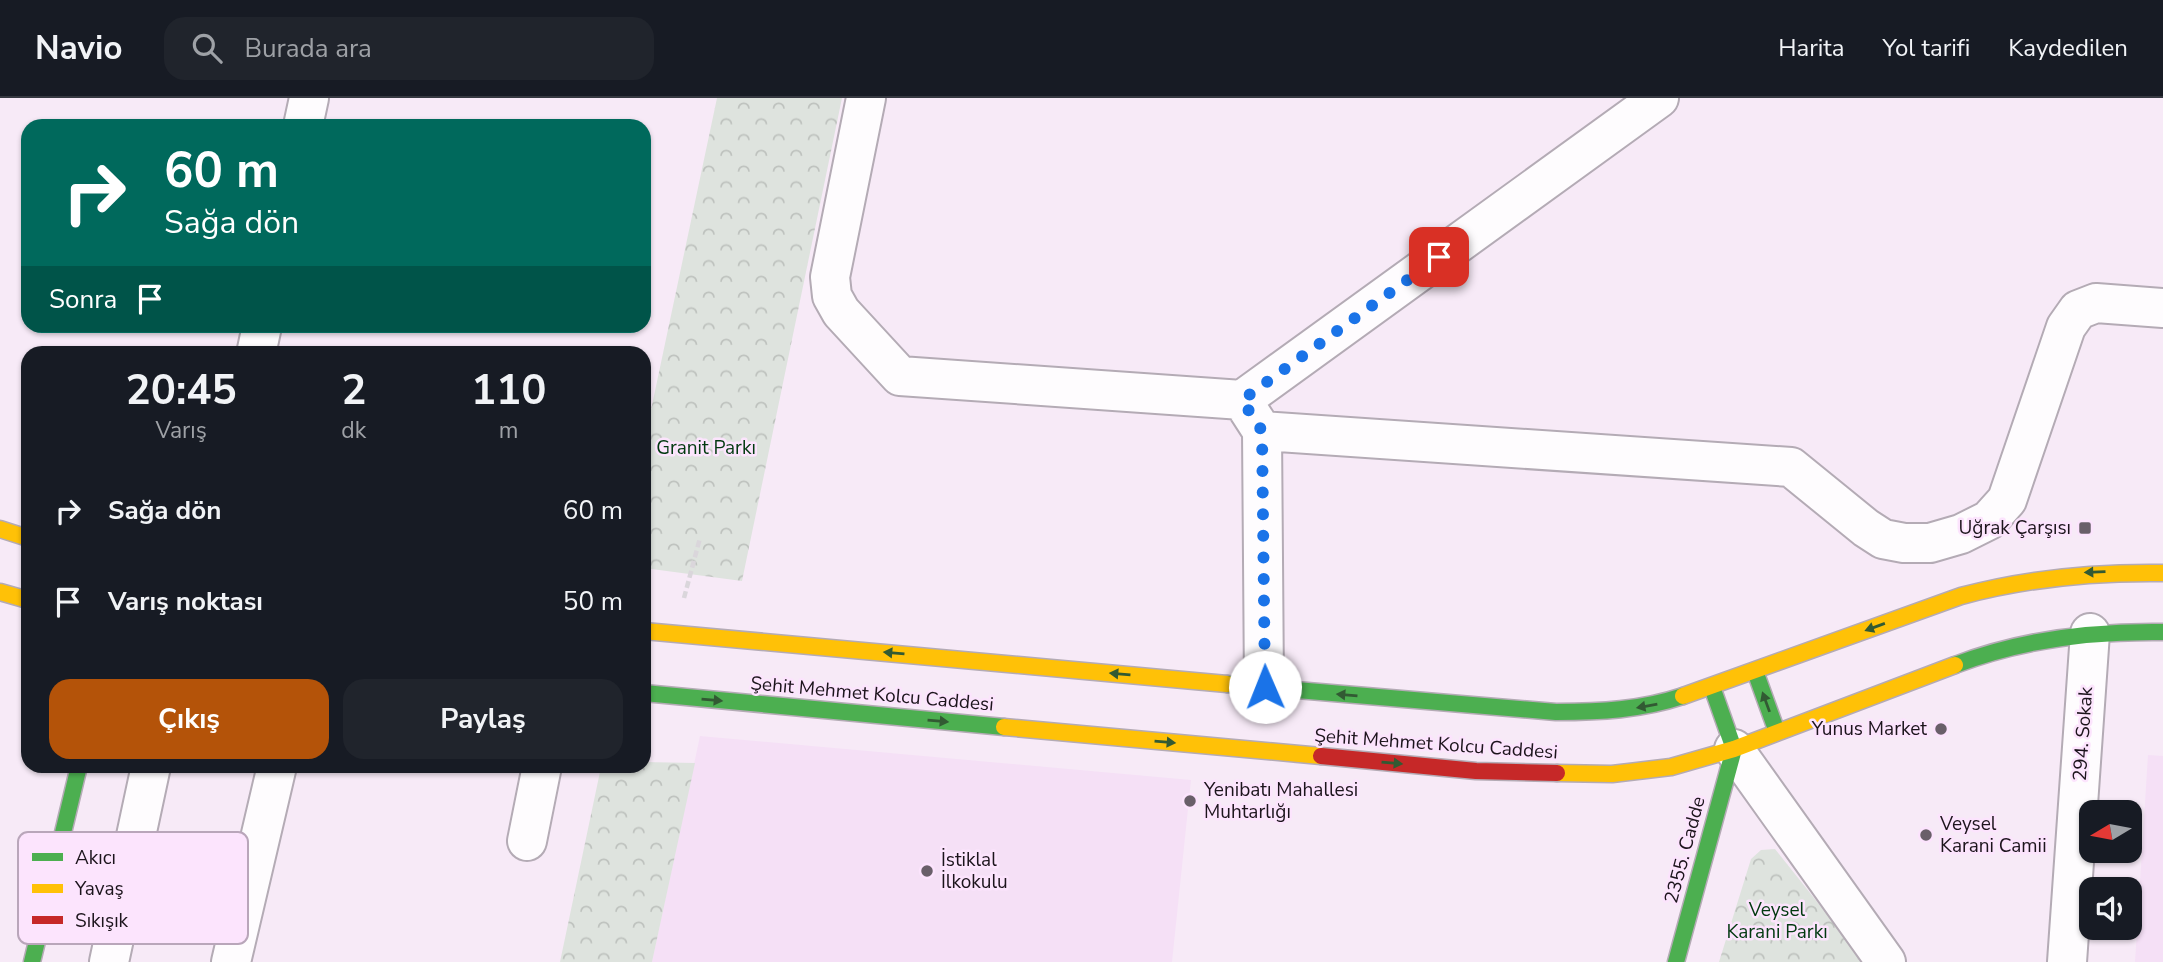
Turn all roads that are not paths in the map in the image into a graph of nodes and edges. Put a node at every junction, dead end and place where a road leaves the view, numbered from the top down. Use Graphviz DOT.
graph roads {
  1 [pos="309,98"];
  2 [pos="866,98"];
  3 [pos="1658,98"];
  4 [pos="304,119"];
  5 [pos="2163,308"];
  6 [pos="1242,400"];
  7 [pos="1262,431"];
  8 [pos="0,529"];
  9 [pos="21,536"];
  10 [pos="2163,573"];
  11 [pos="0,592"];
  12 [pos="21,598"];
  13 [pos="651,632"];
  14 [pos="2163,632"];
  15 [pos="2090,633"];
  16 [pos="1755,671"];
  17 [pos="1265,687"];
  18 [pos="1712,687"];
  19 [pos="651,694"];
  20 [pos="1777,732"];
  21 [pos="1734,749"];
  22 [pos="77,773"];
  23 [pos="149,773"];
  24 [pos="275,773"];
  25 [pos="541,773"];
  26 [pos="63,832"];
  27 [pos="136,832"];
  28 [pos="527,841"];
  29 [pos="248,890"];
  30 [pos="36,944"];
  31 [pos="113,944"];
  32 [pos="235,944"];
  33 [pos="32,962"];
  34 [pos="109,962"];
  35 [pos="231,962"];
  36 [pos="1676,962"];
  37 [pos="1886,962"];
  38 [pos="2067,962"];
  1 -- 4 [label="street"];
  2 -- 6 [label="street"];
  3 -- 6 [label="street"];
  5 -- 7 [label="street"];
  6 -- 7 [label="street"];
  7 -- 17 [label="street"];
  8 -- 9 [label="street"];
  10 -- 16 [label="street, one-way"];
  11 -- 12 [label="street"];
  17 -- 13 [label="street, one-way"];
  14 -- 15 [label="street, Şehit Mehmet Kolcu Caddesi"];
  15 -- 20 [label="street, Şehit Mehmet Kolcu Caddesi"];
  15 -- 38 [label="street, 294. Sokak"];
  16 -- 18 [label="street"];
  20 -- 16 [label="street, one-way"];
  18 -- 17 [label="street, one-way"];
  18 -- 21 [label="street"];
  19 -- 21 [label="street, Şehit Mehmet Kolcu Caddesi, one-way"];
  20 -- 21 [label="street, Şehit Mehmet Kolcu Caddesi"];
  21 -- 36 [label="street, 2355. Cadde"];
  21 -- 37 [label="street"];
  22 -- 26 [label="street"];
  23 -- 27 [label="street"];
  24 -- 29 [label="street"];
  25 -- 28 [label="street"];
  30 -- 33 [label="street"];
  31 -- 34 [label="street"];
  32 -- 35 [label="street"];
}
